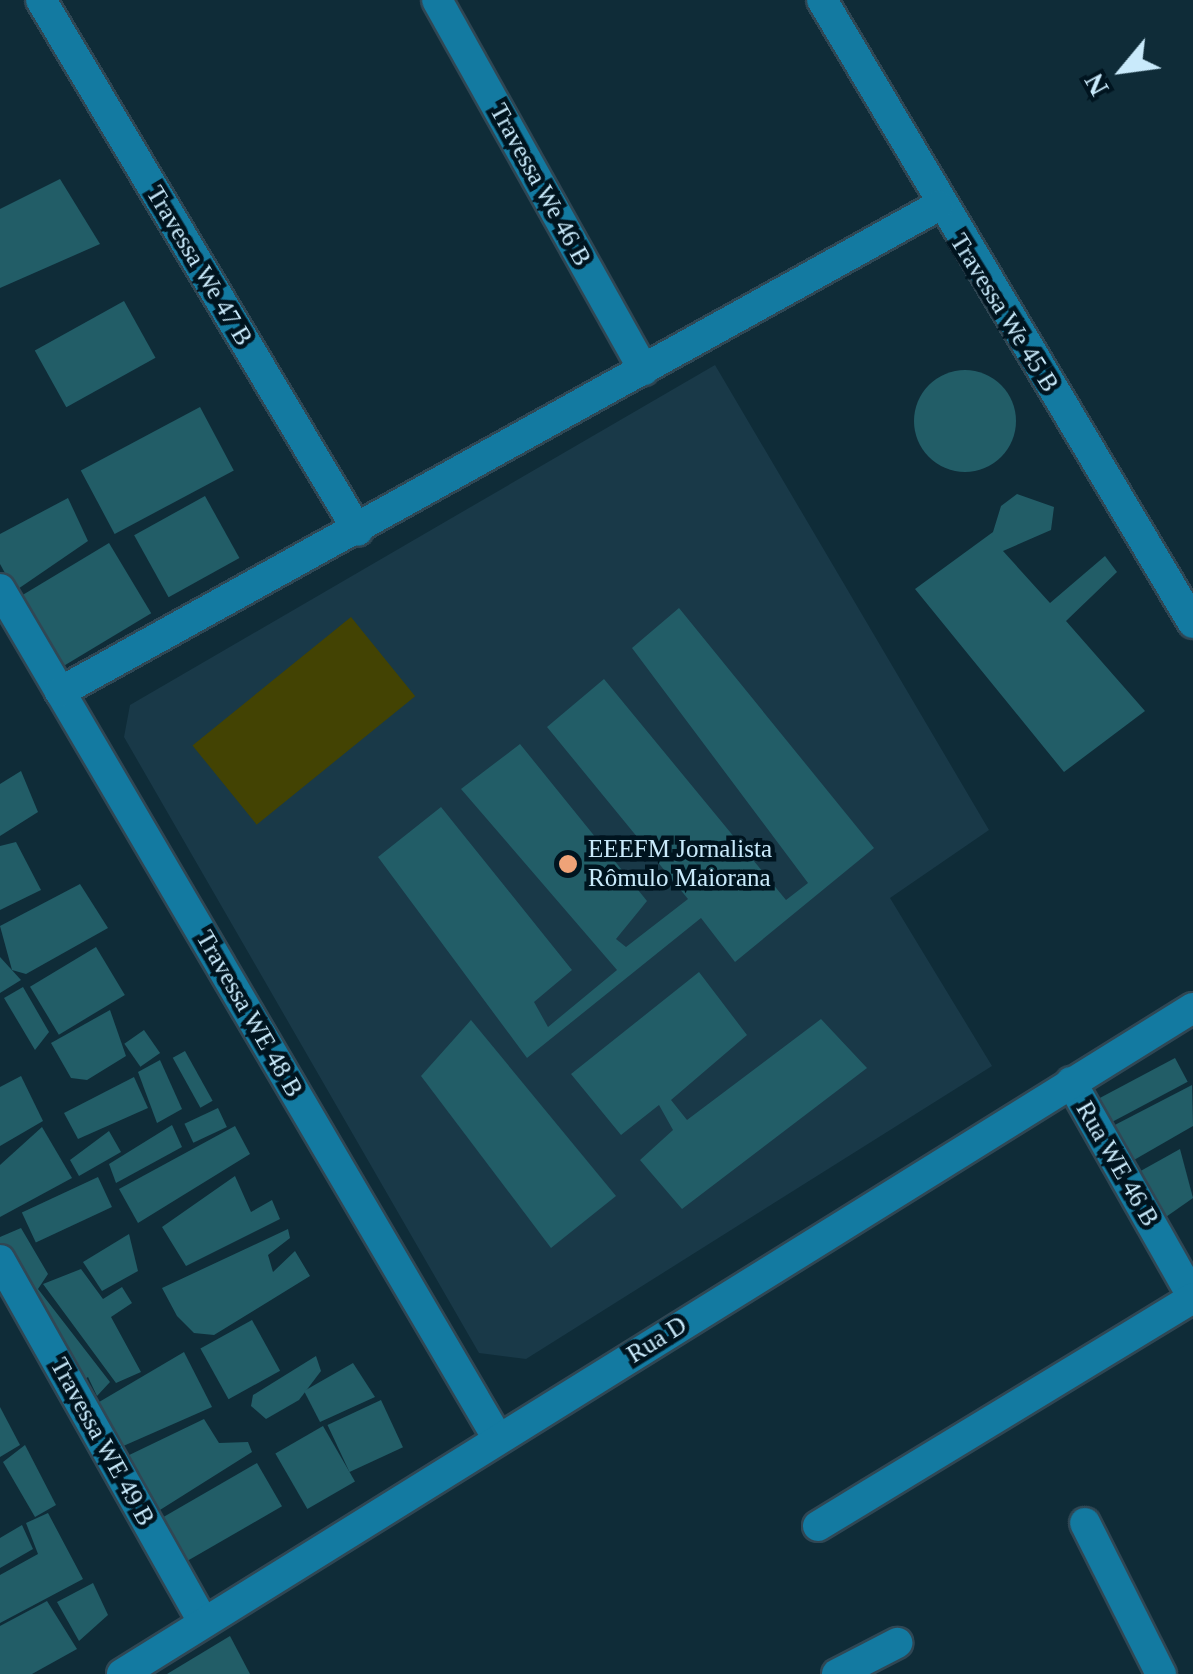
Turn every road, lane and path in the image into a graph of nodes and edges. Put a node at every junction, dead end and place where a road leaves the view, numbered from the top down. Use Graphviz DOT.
graph roads {
  1 [pos="41,0"];
  2 [pos="437,0"];
  3 [pos="822,0"];
  4 [pos="938,206"];
  5 [pos="644,370"];
  6 [pos="358,532"];
  7 [pos="0,589"];
  8 [pos="1193,623"];
  9 [pos="60,692"];
  10 [pos="1193,1008"];
  11 [pos="1071,1082"];
  12 [pos="0,1260"];
  13 [pos="1193,1298"];
  14 [pos="498,1439"];
  15 [pos="1085,1523"];
  16 [pos="818,1526"];
  17 [pos="204,1624"];
  18 [pos="898,1643"];
  19 [pos="122,1674"];
  20 [pos="837,1674"];
  21 [pos="1161,1674"];
  1 -- 6 [label="street, Travessa We 47 B"];
  2 -- 5 [label="street, Travessa We 46 B"];
  3 -- 4 [label="street, Travessa We 45 B"];
  4 -- 5 [label="street"];
  4 -- 8 [label="street, Travessa We 45 B"];
  5 -- 6 [label="street"];
  6 -- 9 [label="street"];
  7 -- 9 [label="street, Travessa WE 48 B"];
  9 -- 14 [label="street, Travessa WE 48 B"];
  10 -- 11 [label="street, Rua D"];
  11 -- 13 [label="street, Rua WE 46 B"];
  11 -- 14 [label="street, Rua D"];
  12 -- 17 [label="street, Travessa WE 49 B"];
  13 -- 16 [label="street"];
  14 -- 17 [label="street, Rua D"];
  15 -- 21 [label="street"];
  17 -- 19 [label="street, Rua D"];
  18 -- 20 [label="street"];
}
